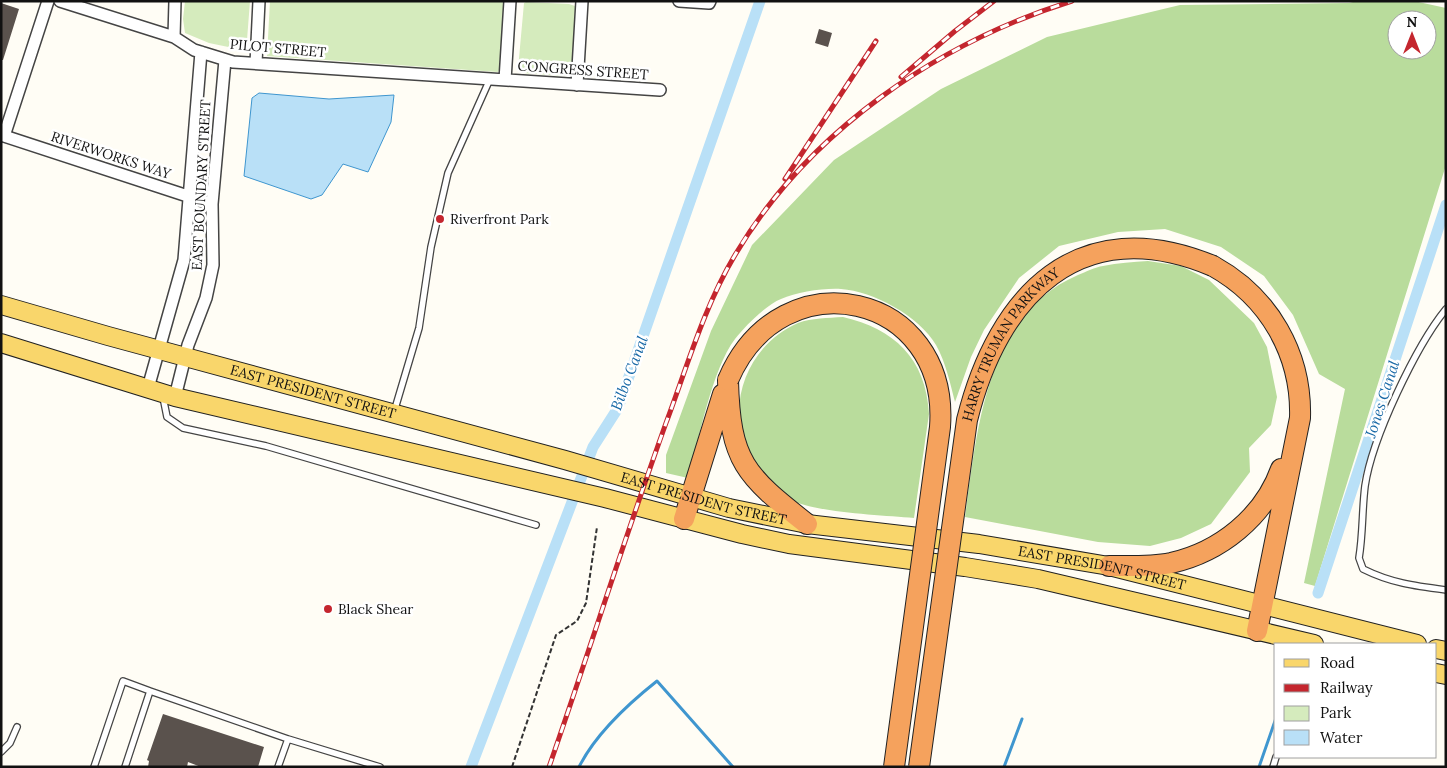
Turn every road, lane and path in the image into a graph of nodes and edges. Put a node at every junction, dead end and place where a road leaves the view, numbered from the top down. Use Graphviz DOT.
graph roads {
  1 [pos="48,1"];
  2 [pos="60,1"];
  3 [pos="175,1"];
  4 [pos="259,1"];
  5 [pos="510,1"];
  6 [pos="582,1"];
  7 [pos="679,1"];
  8 [pos="710,2"];
  9 [pos="174,38"];
  10 [pos="201,52"];
  11 [pos="225,60"];
  12 [pos="256,63"];
  13 [pos="490,79"];
  14 [pos="505,80"];
  15 [pos="577,84"];
  16 [pos="660,90"];
  17 [pos="3,135"];
  18 [pos="190,197"];
  19 [pos="212,204"];
  20 [pos="1,305"];
  21 [pos="1446,309"];
  22 [pos="1,343"];
  23 [pos="159,350"];
  24 [pos="186,358"];
  25 [pos="728,380"];
  26 [pos="162,392"];
  27 [pos="394,414"];
  28 [pos="1300,418"];
  29 [pos="691,497"];
  30 [pos="684,519"];
  31 [pos="807,524"];
  32 [pos="536,525"];
  33 [pos="597,527"];
  34 [pos="1109,566"];
  35 [pos="1446,590"];
  36 [pos="1262,606"];
  37 [pos="1257,631"];
  38 [pos="1310,643"];
  39 [pos="1413,643"];
  40 [pos="150,691"];
  41 [pos="17,727"];
  42 [pos="288,738"];
  43 [pos="1,752"];
  44 [pos="94,767"];
  45 [pos="125,767"];
  46 [pos="278,767"];
  47 [pos="380,767"];
  48 [pos="512,767"];
  49 [pos="894,767"];
  50 [pos="918,767"];
  1 -- 17 [label="street"];
  2 -- 9 [label="street, PILOT STREET"];
  3 -- 9 [label="street"];
  4 -- 12 [label="street"];
  5 -- 14 [label="street"];
  6 -- 15 [label="street"];
  7 -- 8 [label="street"];
  9 -- 10 [label="street, PILOT STREET"];
  10 -- 11 [label="street, PILOT STREET"];
  10 -- 18 [label="street, EAST BOUNDARY STREET"];
  11 -- 12 [label="street, PILOT STREET"];
  11 -- 19 [label="street, EAST BOUNDARY STREET"];
  12 -- 13 [label="street, PILOT STREET"];
  13 -- 14 [label="street, PILOT STREET"];
  13 -- 27 [label="lane"];
  14 -- 15 [label="street, CONGRESS STREET"];
  15 -- 16 [label="street, CONGRESS STREET"];
  17 -- 18 [label="street, RIVERWORKS WAY"];
  18 -- 19 [label="street, RIVERWORKS WAY"];
  18 -- 23 [label="street, EAST BOUNDARY STREET"];
  19 -- 24 [label="street, EAST BOUNDARY STREET"];
  20 -- 23 [label="main road, EAST PRESIDENT STREET"];
  21 -- 35 [label="lane"];
  22 -- 26 [label="main road, EAST PRESIDENT STREET"];
  23 -- 24 [label="main road, EAST PRESIDENT STREET"];
  23 -- 26 [label="street, EAST BOUNDARY STREET"];
  24 -- 26 [label="street, EAST BOUNDARY STREET"];
  24 -- 27 [label="main road, EAST PRESIDENT STREET"];
  25 -- 29 [label="highway, HARRY TRUMAN PARKWAY"];
  25 -- 31 [label="highway"];
  25 -- 49 [label="highway, HARRY TRUMAN PARKWAY, bridge"];
  26 -- 30 [label="main road, EAST PRESIDENT STREET"];
  26 -- 32 [label="lane"];
  27 -- 29 [label="main road, EAST PRESIDENT STREET"];
  28 -- 34 [label="highway"];
  28 -- 36 [label="highway"];
  28 -- 50 [label="highway, HARRY TRUMAN PARKWAY, bridge"];
  29 -- 30 [label="highway, HARRY TRUMAN PARKWAY"];
  29 -- 31 [label="main road, EAST PRESIDENT STREET"];
  30 -- 37 [label="main road, EAST PRESIDENT STREET"];
  31 -- 34 [label="main road, EAST PRESIDENT STREET"];
  33 -- 48 [label="path"];
  34 -- 36 [label="main road, EAST PRESIDENT STREET"];
  36 -- 37 [label="highway"];
  36 -- 39 [label="main road, EAST PRESIDENT STREET"];
  37 -- 38 [label="main road, EAST PRESIDENT STREET"];
  40 -- 42 [label="lane"];
  40 -- 44 [label="lane"];
  40 -- 45 [label="lane"];
  41 -- 43 [label="lane"];
  42 -- 46 [label="lane"];
  42 -- 47 [label="lane"];
}
